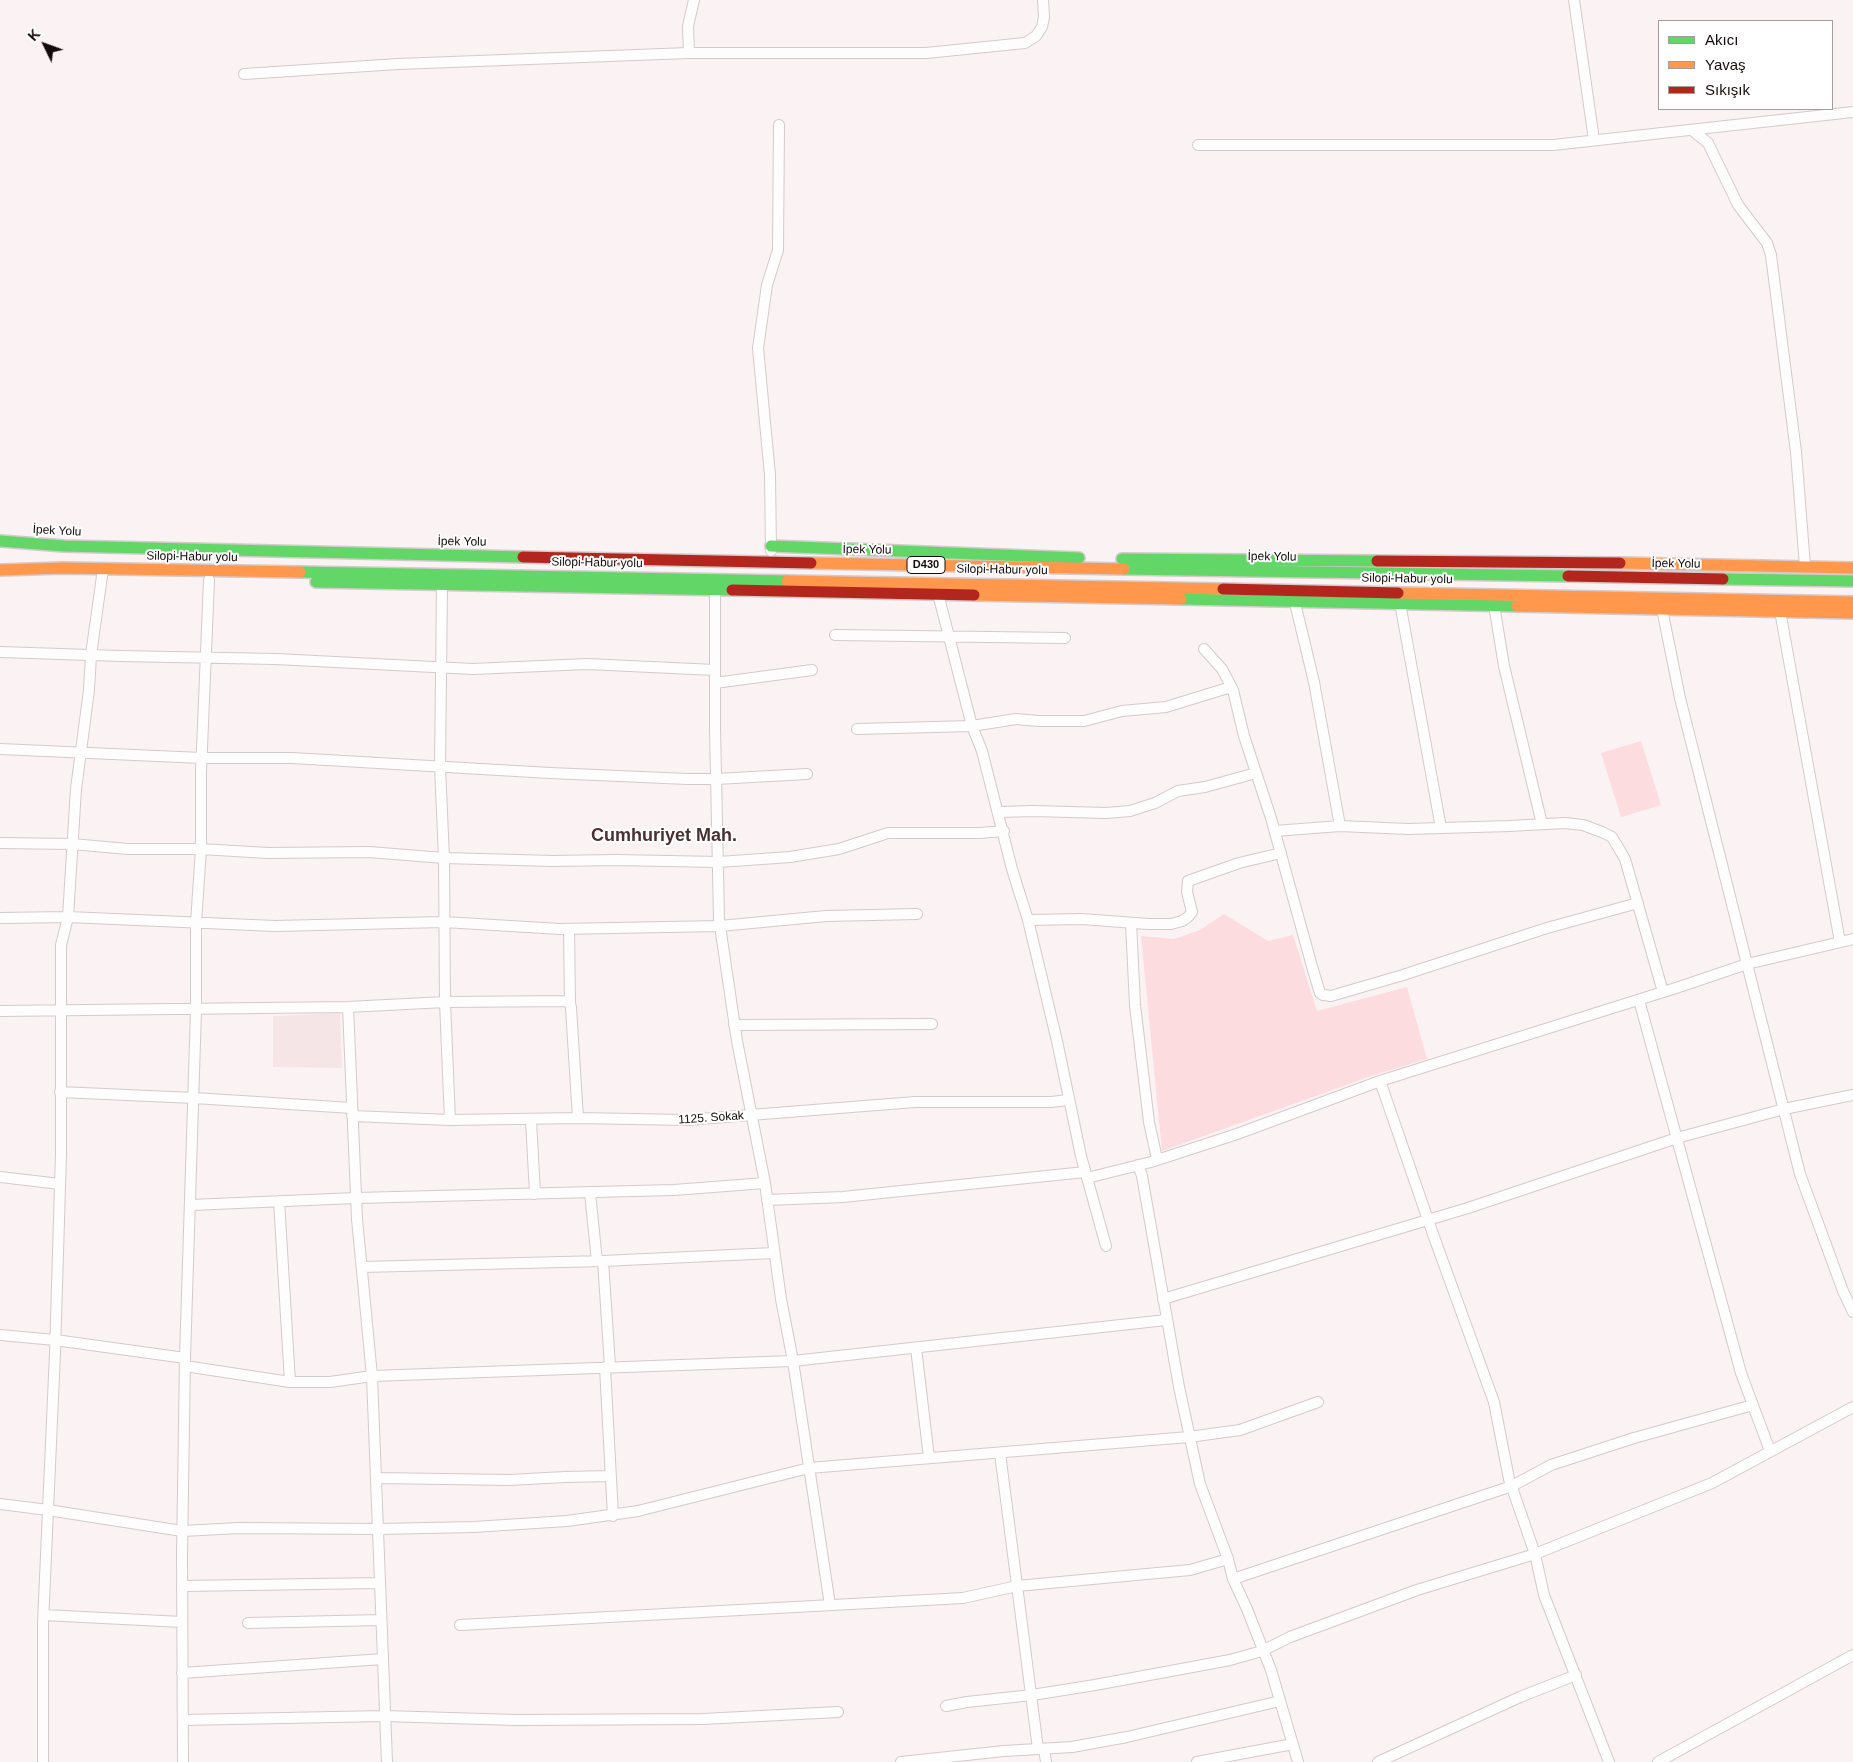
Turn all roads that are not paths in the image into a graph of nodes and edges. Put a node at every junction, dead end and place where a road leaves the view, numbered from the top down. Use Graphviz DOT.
graph roads {
  1 [pos="694,0"];
  2 [pos="1043,0"];
  3 [pos="1574,0"];
  4 [pos="689,53"];
  5 [pos="244,74"];
  6 [pos="1853,112"];
  7 [pos="779,125"];
  8 [pos="1692,130"];
  9 [pos="1594,140"];
  10 [pos="1198,145"];
  11 [pos="0,541"];
  12 [pos="770,546"];
  13 [pos="585,558"];
  14 [pos="771,562"];
  15 [pos="1805,566"];
  16 [pos="1853,568"];
  17 [pos="0,570"];
  18 [pos="102,574"];
  19 [pos="586,577"];
  20 [pos="209,580"];
  21 [pos="1853,581"];
  22 [pos="442,585"];
  23 [pos="715,590"];
  24 [pos="938,594"];
  25 [pos="1853,602"];
  26 [pos="1295,603"];
  27 [pos="1400,603"];
  28 [pos="1494,604"];
  29 [pos="1662,609"];
  30 [pos="1780,611"];
  31 [pos="1853,613"];
  32 [pos="835,635"];
  33 [pos="949,635"];
  34 [pos="1065,638"];
  35 [pos="1204,649"];
  36 [pos="0,652"];
  37 [pos="91,654"];
  38 [pos="207,659"];
  39 [pos="442,667"];
  40 [pos="715,670"];
  41 [pos="812,670"];
  42 [pos="715,683"];
  43 [pos="1231,687"];
  44 [pos="972,726"];
  45 [pos="857,729"];
  46 [pos="0,749"];
  47 [pos="81,752"];
  48 [pos="202,758"];
  49 [pos="440,767"];
  50 [pos="1256,773"];
  51 [pos="807,774"];
  52 [pos="716,780"];
  53 [pos="998,812"];
  54 [pos="1542,824"];
  55 [pos="1340,826"];
  56 [pos="1441,828"];
  57 [pos="1004,831"];
  58 [pos="1275,831"];
  59 [pos="0,843"];
  60 [pos="72,844"];
  61 [pos="201,849"];
  62 [pos="1281,854"];
  63 [pos="444,858"];
  64 [pos="719,862"];
  65 [pos="1638,903"];
  66 [pos="917,914"];
  67 [pos="68,917"];
  68 [pos="0,918"];
  69 [pos="1028,920"];
  70 [pos="444,922"];
  71 [pos="196,923"];
  72 [pos="1131,923"];
  73 [pos="720,926"];
  74 [pos="569,929"];
  75 [pos="1853,939"];
  76 [pos="1840,942"];
  77 [pos="1747,964"];
  78 [pos="1663,992"];
  79 [pos="1638,1000"];
  80 [pos="445,1002"];
  81 [pos="570,1003"];
  82 [pos="348,1007"];
  83 [pos="196,1010"];
  84 [pos="0,1011"];
  85 [pos="60,1011"];
  86 [pos="932,1024"];
  87 [pos="734,1025"];
  88 [pos="1380,1081"];
  89 [pos="60,1092"];
  90 [pos="1853,1095"];
  91 [pos="194,1098"];
  92 [pos="1068,1100"];
  93 [pos="1784,1110"];
  94 [pos="352,1112"];
  95 [pos="752,1115"];
  96 [pos="578,1118"];
  97 [pos="450,1120"];
  98 [pos="531,1120"];
  99 [pos="1678,1138"];
  100 [pos="1157,1159"];
  101 [pos="1138,1165"];
  102 [pos="1086,1175"];
  103 [pos="0,1177"];
  104 [pos="765,1183"];
  105 [pos="60,1184"];
  106 [pos="590,1192"];
  107 [pos="535,1194"];
  108 [pos="356,1198"];
  109 [pos="767,1200"];
  110 [pos="279,1201"];
  111 [pos="191,1205"];
  112 [pos="1428,1219"];
  113 [pos="1106,1246"];
  114 [pos="774,1253"];
  115 [pos="600,1261"];
  116 [pos="362,1267"];
  117 [pos="1163,1299"];
  118 [pos="1853,1312"];
  119 [pos="1166,1320"];
  120 [pos="0,1335"];
  121 [pos="55,1340"];
  122 [pos="916,1348"];
  123 [pos="793,1361"];
  124 [pos="185,1362"];
  125 [pos="608,1367"];
  126 [pos="372,1376"];
  127 [pos="290,1382"];
  128 [pos="1318,1402"];
  129 [pos="1753,1405"];
  130 [pos="1853,1407"];
  131 [pos="1190,1437"];
  132 [pos="1770,1451"];
  133 [pos="1000,1452"];
  134 [pos="929,1458"];
  135 [pos="809,1468"];
  136 [pos="611,1476"];
  137 [pos="377,1478"];
  138 [pos="1512,1486"];
  139 [pos="0,1504"];
  140 [pos="48,1510"];
  141 [pos="613,1516"];
  142 [pos="378,1529"];
  143 [pos="182,1531"];
  144 [pos="1535,1554"];
  145 [pos="1228,1559"];
  146 [pos="1233,1579"];
  147 [pos="380,1583"];
  148 [pos="182,1586"];
  149 [pos="1017,1586"];
  150 [pos="830,1605"];
  151 [pos="44,1615"];
  152 [pos="381,1620"];
  153 [pos="182,1622"];
  154 [pos="248,1623"];
  155 [pos="460,1625"];
  156 [pos="1262,1651"];
  157 [pos="1853,1655"];
  158 [pos="383,1660"];
  159 [pos="182,1673"];
  160 [pos="1576,1675"];
  161 [pos="1032,1695"];
  162 [pos="1280,1701"];
  163 [pos="946,1706"];
  164 [pos="838,1712"];
  165 [pos="384,1716"];
  166 [pos="183,1720"];
  167 [pos="1293,1744"];
  168 [pos="1041,1749"];
  169 [pos="43,1762"];
  170 [pos="183,1762"];
  171 [pos="387,1762"];
  172 [pos="901,1762"];
  173 [pos="1046,1762"];
  174 [pos="1197,1762"];
  175 [pos="1298,1762"];
  176 [pos="1378,1762"];
  177 [pos="1609,1762"];
  178 [pos="1658,1762"];
  1 -- 4 [label="street"];
  2 -- 4 [label="street"];
  3 -- 9 [label="street"];
  4 -- 5 [label="street"];
  6 -- 8 [label="street"];
  7 -- 12 [label="street"];
  8 -- 9 [label="street"];
  8 -- 15 [label="street"];
  9 -- 10 [label="street"];
  11 -- 13 [label="main road, İpek Yolu / D430"];
  12 -- 14 [label="street"];
  12 -- 15 [label="main road"];
  13 -- 14 [label="main road, İpek Yolu / D430"];
  13 -- 19 [label="main road"];
  14 -- 21 [label="main road, İpek Yolu / D430"];
  15 -- 16 [label="main road"];
  17 -- 18 [label="main road, Silopi-Habur yolu / D430"];
  18 -- 19 [label="main road, Silopi-Habur yolu / D430"];
  18 -- 20 [label="main road"];
  18 -- 37 [label="street"];
  19 -- 25 [label="main road, Silopi-Habur yolu / D430"];
  20 -- 22 [label="main road"];
  20 -- 38 [label="street"];
  22 -- 23 [label="main road"];
  22 -- 39 [label="street"];
  23 -- 24 [label="main road"];
  23 -- 40 [label="street"];
  24 -- 26 [label="main road"];
  24 -- 33 [label="street"];
  26 -- 27 [label="main road"];
  26 -- 55 [label="street"];
  27 -- 28 [label="main road"];
  27 -- 56 [label="street"];
  28 -- 29 [label="main road"];
  28 -- 54 [label="street"];
  29 -- 30 [label="main road"];
  29 -- 77 [label="street"];
  30 -- 31 [label="main road"];
  30 -- 76 [label="street"];
  32 -- 33 [label="street"];
  33 -- 34 [label="street"];
  33 -- 44 [label="street"];
  35 -- 43 [label="street"];
  36 -- 37 [label="street"];
  37 -- 38 [label="street"];
  37 -- 47 [label="street"];
  38 -- 39 [label="street"];
  38 -- 48 [label="street"];
  39 -- 40 [label="street"];
  39 -- 49 [label="street"];
  40 -- 42 [label="street"];
  41 -- 42 [label="street"];
  42 -- 52 [label="street"];
  43 -- 44 [label="street"];
  43 -- 50 [label="street"];
  44 -- 45 [label="street"];
  44 -- 53 [label="street"];
  46 -- 47 [label="street"];
  47 -- 48 [label="street"];
  47 -- 60 [label="street"];
  48 -- 49 [label="street"];
  48 -- 61 [label="street"];
  49 -- 52 [label="street"];
  49 -- 63 [label="street"];
  50 -- 53 [label="street"];
  50 -- 58 [label="street"];
  51 -- 52 [label="street"];
  52 -- 64 [label="street"];
  53 -- 57 [label="street"];
  54 -- 56 [label="street"];
  54 -- 65 [label="street"];
  55 -- 56 [label="street"];
  55 -- 58 [label="street"];
  57 -- 64 [label="street"];
  57 -- 69 [label="street"];
  58 -- 62 [label="street"];
  59 -- 60 [label="street"];
  60 -- 61 [label="street"];
  60 -- 67 [label="street"];
  61 -- 63 [label="street"];
  61 -- 71 [label="street"];
  62 -- 65 [label="street"];
  62 -- 72 [label="street"];
  63 -- 64 [label="street"];
  63 -- 70 [label="street"];
  64 -- 73 [label="street"];
  65 -- 78 [label="street"];
  66 -- 73 [label="street"];
  67 -- 68 [label="street"];
  67 -- 71 [label="street"];
  67 -- 85 [label="street"];
  69 -- 72 [label="street"];
  69 -- 92 [label="street"];
  70 -- 71 [label="street"];
  70 -- 74 [label="street"];
  70 -- 80 [label="street"];
  71 -- 83 [label="street"];
  72 -- 100 [label="street"];
  73 -- 74 [label="street"];
  73 -- 87 [label="street"];
  74 -- 81 [label="street"];
  75 -- 76 [label="street"];
  76 -- 77 [label="street"];
  77 -- 78 [label="street"];
  77 -- 93 [label="street"];
  78 -- 79 [label="street"];
  79 -- 88 [label="street"];
  79 -- 99 [label="street"];
  80 -- 81 [label="street"];
  80 -- 82 [label="street"];
  80 -- 97 [label="street"];
  81 -- 96 [label="street"];
  82 -- 83 [label="street"];
  82 -- 94 [label="street"];
  83 -- 85 [label="street"];
  83 -- 91 [label="street"];
  84 -- 85 [label="street"];
  85 -- 89 [label="street"];
  86 -- 87 [label="street"];
  87 -- 95 [label="street"];
  88 -- 100 [label="street"];
  88 -- 112 [label="street"];
  89 -- 91 [label="street, 1125. Sokak"];
  89 -- 105 [label="street"];
  90 -- 93 [label="street"];
  91 -- 94 [label="street, 1125. Sokak"];
  91 -- 111 [label="street"];
  92 -- 95 [label="street, 1125. Sokak"];
  92 -- 102 [label="street"];
  93 -- 99 [label="street"];
  93 -- 118 [label="street"];
  94 -- 97 [label="street, 1125. Sokak"];
  94 -- 108 [label="street"];
  95 -- 96 [label="street, 1125. Sokak"];
  95 -- 104 [label="street"];
  96 -- 98 [label="street, 1125. Sokak"];
  97 -- 98 [label="street, 1125. Sokak"];
  98 -- 107 [label="street"];
  99 -- 112 [label="street"];
  99 -- 129 [label="street"];
  100 -- 101 [label="street"];
  101 -- 102 [label="street"];
  101 -- 117 [label="street"];
  102 -- 109 [label="street"];
  102 -- 113 [label="street"];
  103 -- 105 [label="street"];
  104 -- 106 [label="street"];
  104 -- 109 [label="street"];
  105 -- 121 [label="street"];
  106 -- 107 [label="street"];
  106 -- 115 [label="street"];
  107 -- 108 [label="street"];
  108 -- 110 [label="street"];
  108 -- 116 [label="street"];
  109 -- 114 [label="street"];
  110 -- 111 [label="street"];
  110 -- 127 [label="street"];
  111 -- 124 [label="street"];
  112 -- 117 [label="street"];
  112 -- 138 [label="street"];
  114 -- 115 [label="street"];
  114 -- 123 [label="street"];
  115 -- 116 [label="street"];
  115 -- 125 [label="street"];
  116 -- 126 [label="street"];
  117 -- 119 [label="street"];
  119 -- 122 [label="street"];
  119 -- 131 [label="street"];
  120 -- 121 [label="street"];
  121 -- 124 [label="street"];
  121 -- 140 [label="street"];
  122 -- 123 [label="street"];
  122 -- 134 [label="street"];
  123 -- 125 [label="street"];
  123 -- 135 [label="street"];
  124 -- 127 [label="street"];
  124 -- 143 [label="street"];
  125 -- 126 [label="street"];
  125 -- 136 [label="street"];
  126 -- 127 [label="street"];
  126 -- 137 [label="street"];
  128 -- 131 [label="street"];
  129 -- 132 [label="street"];
  129 -- 138 [label="street"];
  130 -- 132 [label="street"];
  131 -- 133 [label="street"];
  131 -- 145 [label="street"];
  132 -- 144 [label="street"];
  133 -- 134 [label="street"];
  133 -- 149 [label="street"];
  134 -- 135 [label="street"];
  135 -- 141 [label="street"];
  135 -- 150 [label="street"];
  136 -- 137 [label="street"];
  136 -- 141 [label="street"];
  137 -- 142 [label="street"];
  138 -- 144 [label="street"];
  138 -- 146 [label="street"];
  139 -- 140 [label="street"];
  140 -- 143 [label="street"];
  140 -- 151 [label="street"];
  141 -- 142 [label="street"];
  142 -- 143 [label="street"];
  142 -- 147 [label="street"];
  143 -- 148 [label="street"];
  144 -- 156 [label="street"];
  144 -- 160 [label="street"];
  145 -- 146 [label="street"];
  145 -- 149 [label="street"];
  146 -- 156 [label="street"];
  147 -- 148 [label="street"];
  147 -- 152 [label="street"];
  148 -- 153 [label="street"];
  149 -- 150 [label="street"];
  149 -- 161 [label="street"];
  150 -- 155 [label="street"];
  151 -- 153 [label="street"];
  151 -- 169 [label="street"];
  152 -- 154 [label="street"];
  152 -- 158 [label="street"];
  153 -- 159 [label="street"];
  156 -- 161 [label="street"];
  156 -- 162 [label="street"];
  157 -- 178 [label="street"];
  158 -- 159 [label="street"];
  158 -- 165 [label="street"];
  159 -- 166 [label="street"];
  160 -- 176 [label="street"];
  160 -- 177 [label="street"];
  161 -- 163 [label="street"];
  161 -- 168 [label="street"];
  162 -- 167 [label="street"];
  162 -- 168 [label="street"];
  164 -- 165 [label="street"];
  165 -- 166 [label="street"];
  165 -- 171 [label="street"];
  166 -- 170 [label="street"];
  167 -- 174 [label="street"];
  167 -- 175 [label="street"];
  168 -- 172 [label="street"];
  168 -- 173 [label="street"];
}
